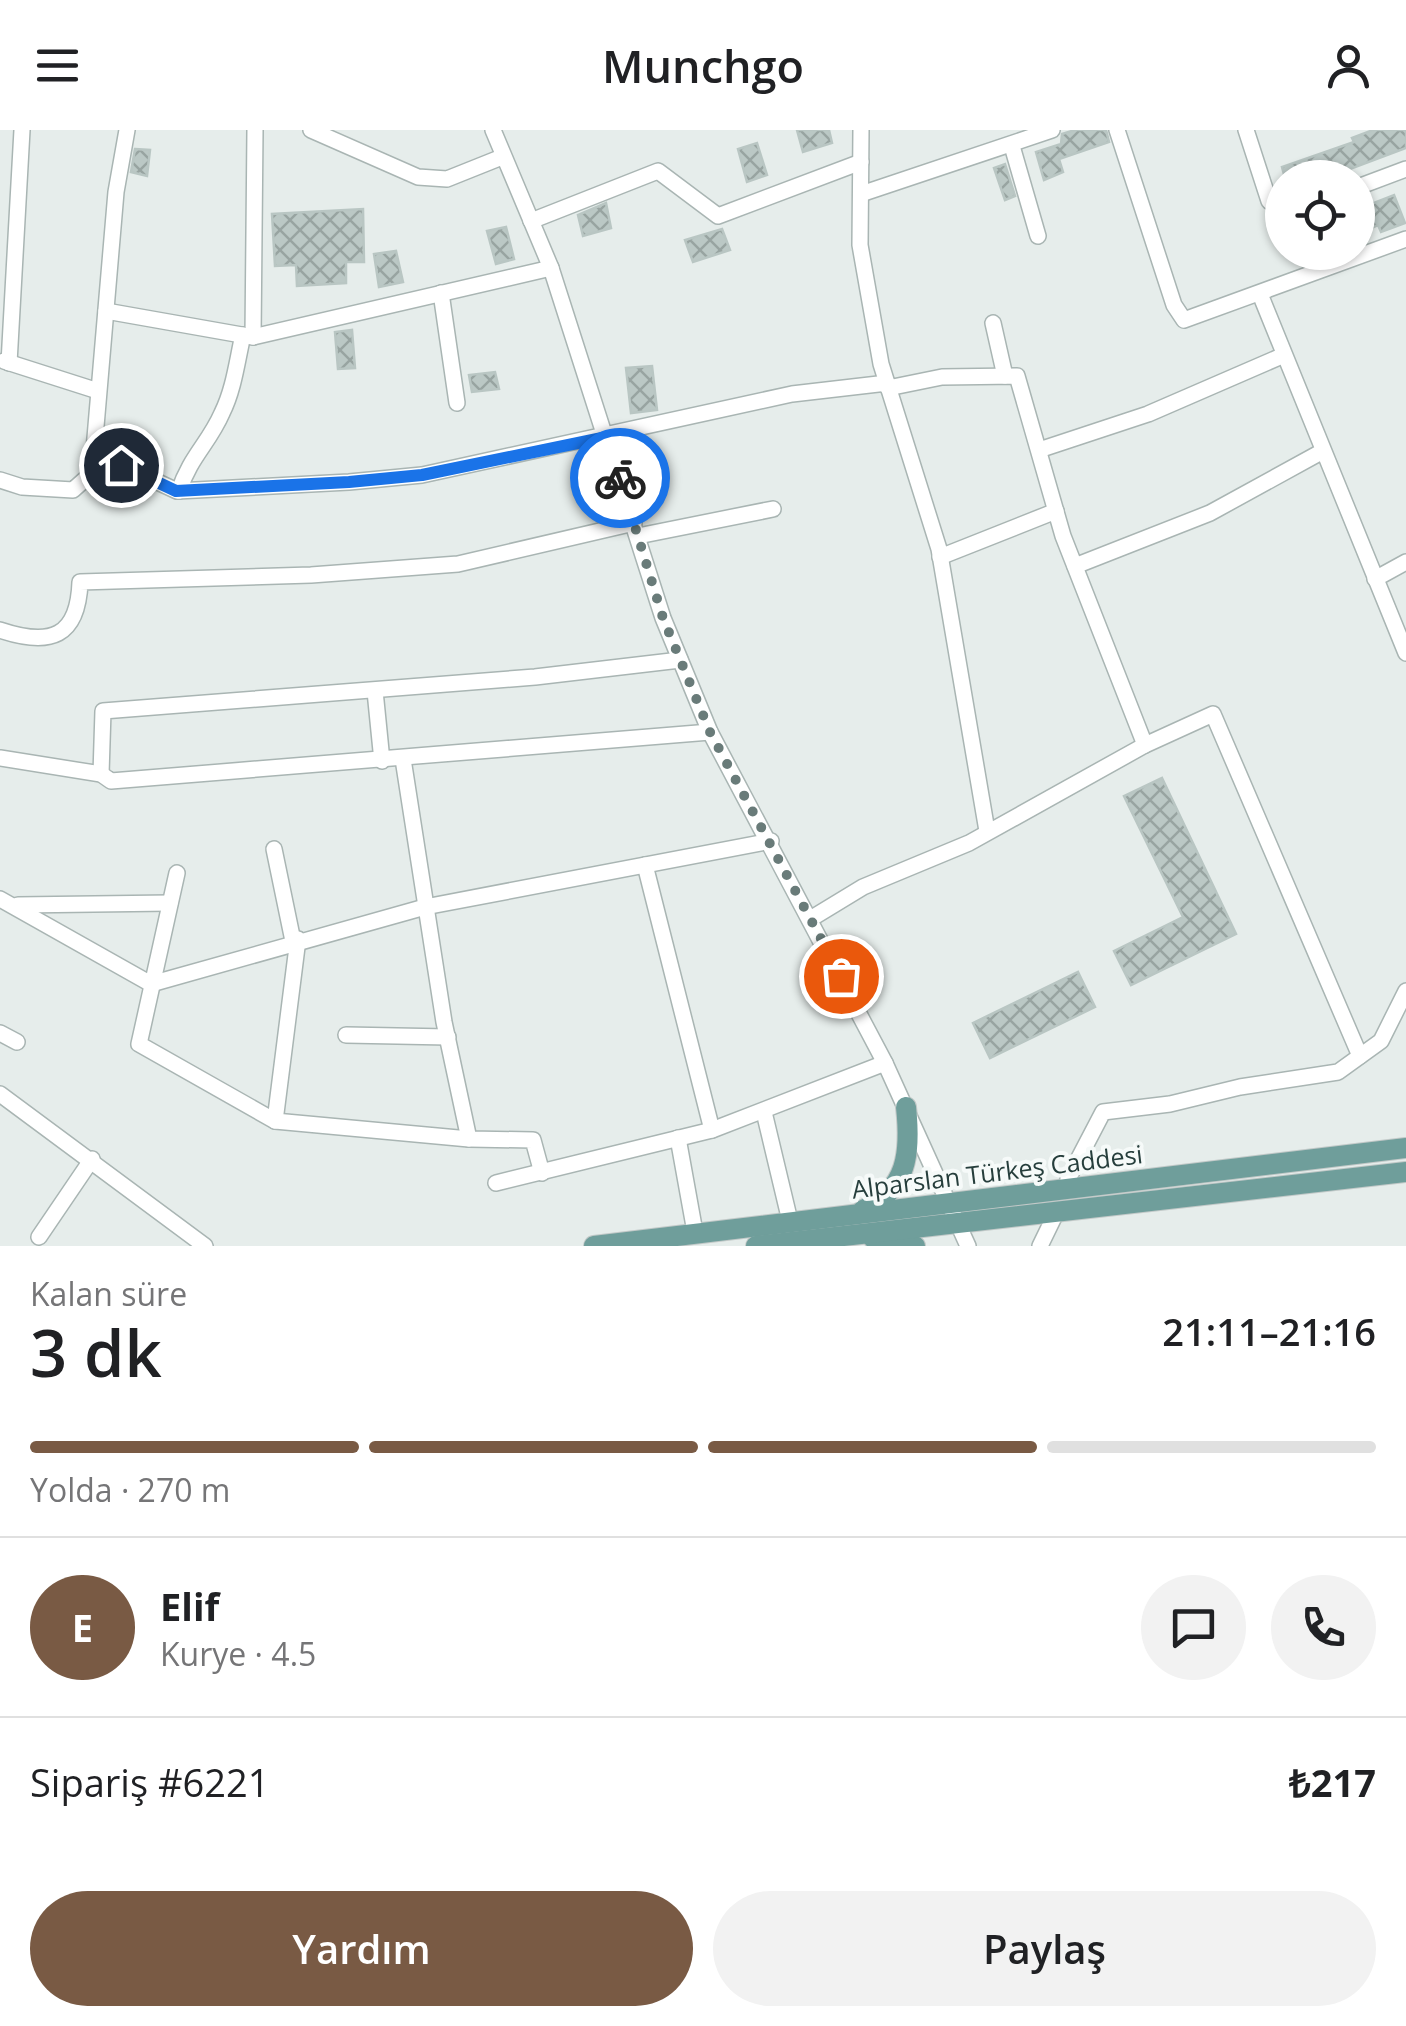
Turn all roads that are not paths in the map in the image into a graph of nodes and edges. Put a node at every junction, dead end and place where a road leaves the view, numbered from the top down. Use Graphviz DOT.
graph roads {
  1 [pos="22,130"];
  2 [pos="127,130"];
  3 [pos="255,130"];
  4 [pos="311,130"];
  5 [pos="493,130"];
  6 [pos="861,130"];
  7 [pos="1052,130"];
  8 [pos="1117,130"];
  9 [pos="1246,130"];
  10 [pos="1012,146"];
  11 [pos="502,157"];
  12 [pos="861,162"];
  13 [pos="1406,169"];
  14 [pos="1375,181"];
  15 [pos="1265,189"];
  16 [pos="860,194"];
  17 [pos="531,221"];
  18 [pos="1038,236"];
  19 [pos="1406,239"];
  20 [pos="1375,247"];
  21 [pos="551,268"];
  22 [pos="1307,270"];
  23 [pos="441,293"];
  24 [pos="1260,294"];
  25 [pos="106,311"];
  26 [pos="994,324"];
  27 [pos="248,335"];
  28 [pos="1284,355"];
  29 [pos="5,362"];
  30 [pos="1005,376"];
  31 [pos="888,386"];
  32 [pos="98,391"];
  33 [pos="457,403"];
  34 [pos="607,437"];
  35 [pos="1038,450"];
  36 [pos="1323,451"];
  37 [pos="93,452"];
  38 [pos="0,480"];
  39 [pos="179,491"];
  40 [pos="774,509"];
  41 [pos="1056,512"];
  42 [pos="636,530"];
  43 [pos="940,557"];
  44 [pos="1406,562"];
  45 [pos="1075,566"];
  46 [pos="1374,579"];
  47 [pos="0,630"];
  48 [pos="1406,653"];
  49 [pos="680,660"];
  50 [pos="375,691"];
  51 [pos="710,732"];
  52 [pos="1144,744"];
  53 [pos="0,758"];
  54 [pos="404,759"];
  55 [pos="382,761"];
  56 [pos="100,774"];
  57 [pos="987,830"];
  58 [pos="771,841"];
  59 [pos="274,849"];
  60 [pos="645,866"];
  61 [pos="177,873"];
  62 [pos="7,902"];
  63 [pos="170,903"];
  64 [pos="425,907"];
  65 [pos="812,918"];
  66 [pos="295,940"];
  67 [pos="151,984"];
  68 [pos="1406,990"];
  69 [pos="0,1032"];
  70 [pos="346,1035"];
  71 [pos="448,1037"];
  72 [pos="17,1042"];
  73 [pos="1360,1056"];
  74 [pos="885,1063"];
  75 [pos="0,1094"];
  76 [pos="906,1107"];
  77 [pos="764,1112"];
  78 [pos="276,1121"];
  79 [pos="712,1130"];
  80 [pos="678,1138"];
  81 [pos="469,1139"];
  82 [pos="1406,1148"];
  83 [pos="92,1159"];
  84 [pos="1406,1172"];
  85 [pos="542,1174"];
  86 [pos="496,1183"];
  87 [pos="1068,1190"];
  88 [pos="1058,1211"];
  89 [pos="856,1213"];
  90 [pos="954,1213"];
  91 [pos="695,1232"];
  92 [pos="846,1233"];
  93 [pos="797,1236"];
  94 [pos="39,1238"];
  95 [pos="205,1246"];
  96 [pos="594,1246"];
  97 [pos="756,1246"];
  98 [pos="915,1246"];
  99 [pos="968,1246"];
  100 [pos="1040,1246"];
  1 -- 29 [label="street"];
  2 -- 25 [label="street"];
  3 -- 27 [label="street"];
  4 -- 11 [label="street"];
  5 -- 11 [label="street"];
  6 -- 12 [label="street"];
  7 -- 10 [label="street"];
  8 -- 24 [label="street"];
  9 -- 15 [label="street"];
  10 -- 16 [label="street"];
  10 -- 18 [label="street"];
  11 -- 17 [label="street"];
  12 -- 16 [label="street"];
  12 -- 17 [label="street"];
  13 -- 14 [label="street"];
  16 -- 31 [label="street"];
  17 -- 21 [label="street"];
  19 -- 20 [label="street"];
  21 -- 23 [label="street"];
  21 -- 34 [label="street"];
  22 -- 24 [label="street"];
  23 -- 27 [label="street"];
  23 -- 33 [label="street"];
  24 -- 28 [label="street"];
  25 -- 27 [label="street"];
  25 -- 32 [label="street"];
  26 -- 30 [label="street"];
  27 -- 39 [label="street"];
  28 -- 35 [label="street"];
  28 -- 36 [label="street"];
  29 -- 32 [label="street"];
  30 -- 31 [label="street"];
  30 -- 35 [label="street"];
  31 -- 34 [label="street"];
  31 -- 43 [label="street"];
  32 -- 37 [label="street"];
  34 -- 39 [label="street"];
  34 -- 42 [label="street"];
  35 -- 41 [label="street"];
  36 -- 45 [label="street"];
  36 -- 46 [label="street"];
  37 -- 38 [label="street"];
  37 -- 39 [label="street"];
  40 -- 42 [label="street"];
  41 -- 43 [label="street"];
  41 -- 45 [label="street"];
  42 -- 47 [label="street"];
  42 -- 49 [label="street"];
  43 -- 57 [label="street"];
  44 -- 46 [label="street"];
  45 -- 52 [label="street"];
  46 -- 48 [label="street"];
  49 -- 50 [label="street"];
  49 -- 51 [label="street"];
  50 -- 55 [label="street"];
  50 -- 56 [label="street"];
  51 -- 54 [label="street"];
  51 -- 58 [label="street"];
  52 -- 57 [label="street"];
  52 -- 73 [label="street"];
  53 -- 56 [label="street"];
  54 -- 55 [label="street"];
  54 -- 64 [label="street"];
  55 -- 56 [label="street"];
  57 -- 65 [label="street"];
  58 -- 60 [label="street"];
  58 -- 65 [label="street"];
  59 -- 66 [label="street"];
  60 -- 64 [label="street"];
  60 -- 79 [label="street"];
  61 -- 63 [label="street"];
  62 -- 63 [label="street"];
  62 -- 67 [label="street"];
  63 -- 67 [label="street"];
  64 -- 66 [label="street"];
  64 -- 71 [label="street"];
  65 -- 74 [label="street"];
  66 -- 67 [label="street"];
  66 -- 78 [label="street"];
  67 -- 78 [label="street"];
  68 -- 73 [label="street"];
  69 -- 72 [label="street"];
  70 -- 71 [label="street"];
  71 -- 81 [label="street"];
  73 -- 87 [label="street"];
  74 -- 76 [label="street"];
  74 -- 77 [label="street"];
  75 -- 83 [label="street"];
  76 -- 89 [label="main road"];
  76 -- 90 [label="street"];
  77 -- 79 [label="street"];
  77 -- 93 [label="street"];
  78 -- 81 [label="street"];
  79 -- 80 [label="street"];
  80 -- 85 [label="street"];
  80 -- 91 [label="street"];
  81 -- 85 [label="street"];
  82 -- 87 [label="main road, Alparslan Türkeş Caddesi"];
  83 -- 94 [label="street"];
  83 -- 95 [label="street"];
  84 -- 88 [label="main road, Alparslan Türkeş Caddesi"];
  85 -- 86 [label="street"];
  87 -- 90 [label="main road, Alparslan Türkeş Caddesi"];
  88 -- 90 [label="main road, Alparslan Türkeş Caddesi"];
  88 -- 100 [label="street"];
  89 -- 90 [label="main road, Alparslan Türkeş Caddesi"];
  89 -- 93 [label="main road, Alparslan Türkeş Caddesi"];
  90 -- 92 [label="main road, Alparslan Türkeş Caddesi"];
  90 -- 99 [label="street"];
  91 -- 93 [label="main road, Alparslan Türkeş Caddesi"];
  91 -- 96 [label="main road, Alparslan Türkeş Caddesi"];
  92 -- 93 [label="main road, Alparslan Türkeş Caddesi"];
  92 -- 98 [label="main road"];
  93 -- 97 [label="main road, Alparslan Türkeş Caddesi"];
}
